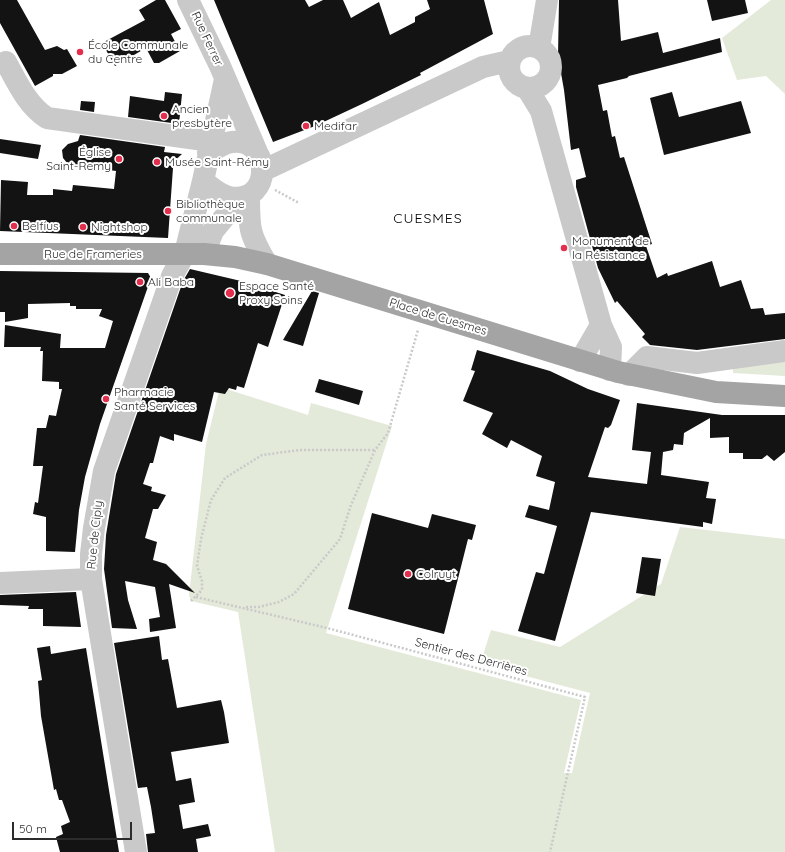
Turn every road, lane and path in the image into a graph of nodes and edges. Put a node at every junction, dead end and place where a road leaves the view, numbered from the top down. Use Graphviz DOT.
graph roads {
  1 [pos="188,0"];
  2 [pos="547,0"];
  3 [pos="539,48"];
  4 [pos="509,61"];
  5 [pos="6,62"];
  6 [pos="225,79"];
  7 [pos="536,85"];
  8 [pos="210,147"];
  9 [pos="254,179"];
  10 [pos="203,181"];
  11 [pos="299,203"];
  12 [pos="0,254"];
  13 [pos="194,254"];
  14 [pos="268,264"];
  15 [pos="423,312"];
  16 [pos="601,325"];
  17 [pos="785,351"];
  18 [pos="580,361"];
  19 [pos="619,372"];
  20 [pos="785,396"];
  21 [pos="375,450"];
  22 [pos="91,579"];
  23 [pos="0,583"];
  24 [pos="196,597"];
  25 [pos="191,601"];
  26 [pos="240,608"];
  27 [pos="136,852"];
  28 [pos="550,852"];
  1 -- 6 [label="street, Rue Ferrer"];
  2 -- 3 [label="street"];
  3 -- 4 [label="street"];
  3 -- 7 [label="street"];
  4 -- 7 [label="street"];
  4 -- 9 [label="street"];
  5 -- 8 [label="street"];
  6 -- 8 [label="street, Rue Ferrer"];
  6 -- 9 [label="street, Rue Ferrer"];
  7 -- 16 [label="street"];
  8 -- 9 [label="street"];
  8 -- 10 [label="street"];
  9 -- 10 [label="street"];
  9 -- 11 [label="path"];
  9 -- 13 [label="street"];
  9 -- 14 [label="street"];
  10 -- 13 [label="street"];
  12 -- 13 [label="main road, Rue de Frameries"];
  13 -- 14 [label="main road, Place de Cuesmes"];
  13 -- 22 [label="street, Rue de Ciply"];
  14 -- 15 [label="main road, Place de Cuesmes"];
  15 -- 18 [label="main road, Place de Cuesmes"];
  15 -- 21 [label="path"];
  16 -- 18 [label="street"];
  16 -- 19 [label="street"];
  17 -- 19 [label="street"];
  18 -- 19 [label="main road, Place de Cuesmes"];
  19 -- 20 [label="main road, Place de Cuesmes"];
  21 -- 24 [label="path"];
  21 -- 26 [label="path"];
  22 -- 23 [label="street"];
  22 -- 27 [label="street, Rue de Ciply"];
  24 -- 25 [label="path"];
  24 -- 26 [label="path, Sentier des Derrières"];
  26 -- 28 [label="path, Sentier des Derrières"];
}
